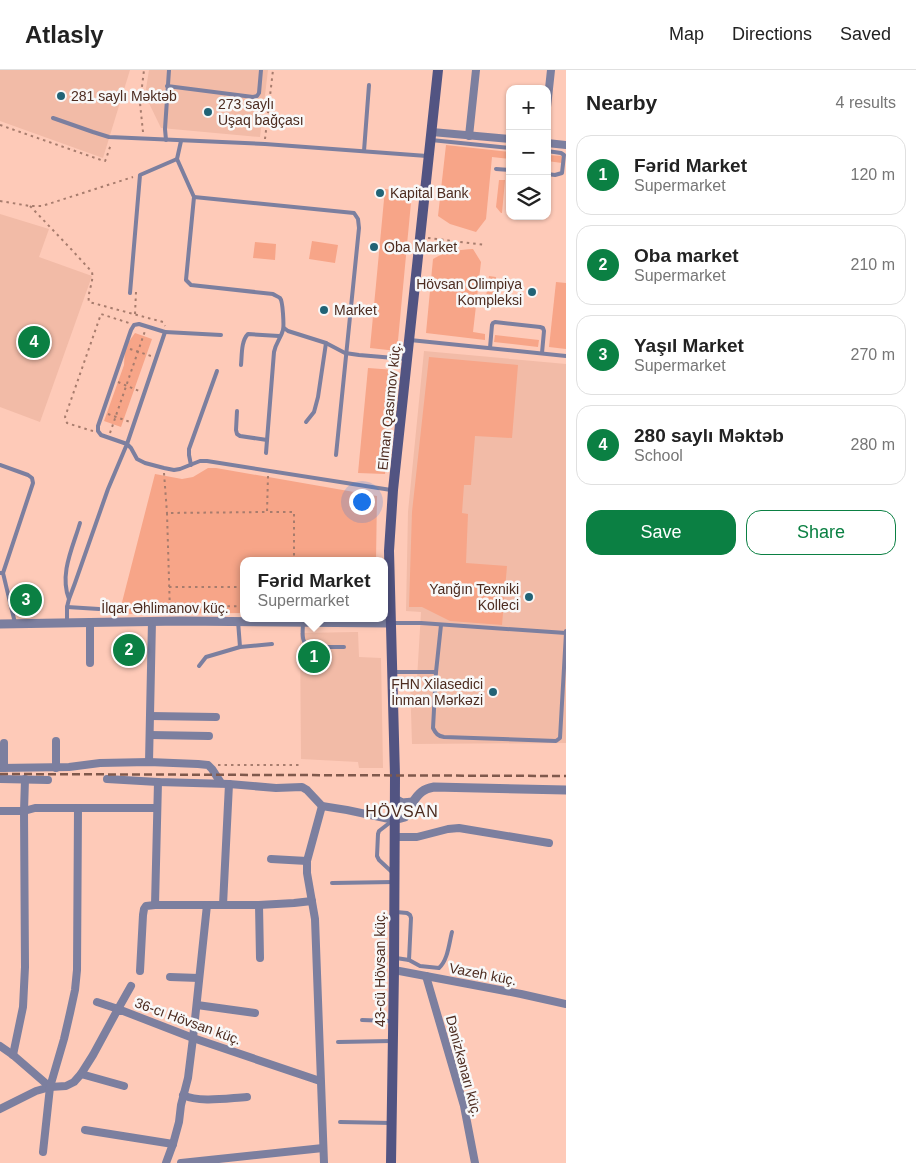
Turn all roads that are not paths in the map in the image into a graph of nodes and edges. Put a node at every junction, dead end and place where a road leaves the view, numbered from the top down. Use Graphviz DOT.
graph roads {
  1 [pos="169,70"];
  2 [pos="261,70"];
  3 [pos="438,70"];
  4 [pos="476,70"];
  5 [pos="551,70"];
  6 [pos="369,85"];
  7 [pos="549,85"];
  8 [pos="167,86"];
  9 [pos="54,118"];
  10 [pos="432,136"];
  11 [pos="469,136"];
  12 [pos="166,140"];
  13 [pos="506,140"];
  14 [pos="181,141"];
  15 [pos="551,143"];
  16 [pos="566,145"];
  17 [pos="506,147"];
  18 [pos="364,151"];
  19 [pos="551,152"];
  20 [pos="429,156"];
  21 [pos="177,160"];
  22 [pos="496,169"];
  23 [pos="506,170"];
  24 [pos="551,174"];
  25 [pos="194,197"];
  26 [pos="130,293"];
  27 [pos="284,328"];
  28 [pos="165,332"];
  29 [pos="221,335"];
  30 [pos="279,336"];
  31 [pos="410,340"];
  32 [pos="326,343"];
  33 [pos="490,348"];
  34 [pos="346,352"];
  35 [pos="542,353"];
  36 [pos="566,356"];
  37 [pos="408,359"];
  38 [pos="241,365"];
  39 [pos="217,371"];
  40 [pos="238,411"];
  41 [pos="306,422"];
  42 [pos="267,440"];
  43 [pos="127,444"];
  44 [pos="266,453"];
  45 [pos="336,455"];
  46 [pos="191,464"];
  47 [pos="0,465"];
  48 [pos="393,490"];
  49 [pos="80,523"];
  50 [pos="2,573"];
  51 [pos="69,599"];
  52 [pos="67,607"];
  53 [pos="100,609"];
  54 [pos="152,621"];
  55 [pos="90,622"];
  56 [pos="238,622"];
  57 [pos="303,622"];
  58 [pos="67,623"];
  59 [pos="390,623"];
  60 [pos="0,624"];
  61 [pos="15,624"];
  62 [pos="441,625"];
  63 [pos="566,632"];
  64 [pos="272,644"];
  65 [pos="240,647"];
  66 [pos="344,647"];
  67 [pos="90,663"];
  68 [pos="200,666"];
  69 [pos="392,672"];
  70 [pos="436,672"];
  71 [pos="150,716"];
  72 [pos="216,717"];
  73 [pos="563,723"];
  74 [pos="150,735"];
  75 [pos="209,736"];
  76 [pos="56,740"];
  77 [pos="4,743"];
  78 [pos="149,762"];
  79 [pos="2,768"];
  80 [pos="56,768"];
  81 [pos="395,776"];
  82 [pos="0,779"];
  83 [pos="25,779"];
  84 [pos="107,779"];
  85 [pos="48,780"];
  86 [pos="158,782"];
  87 [pos="225,784"];
  88 [pos="566,790"];
  89 [pos="395,799"];
  90 [pos="413,802"];
  91 [pos="322,806"];
  92 [pos="78,808"];
  93 [pos="157,808"];
  94 [pos="0,811"];
  95 [pos="24,811"];
  96 [pos="394,820"];
  97 [pos="394,837"];
  98 [pos="550,844"];
  99 [pos="271,859"];
  100 [pos="307,861"];
  101 [pos="394,878"];
  102 [pos="332,883"];
  103 [pos="312,901"];
  104 [pos="154,905"];
  105 [pos="207,905"];
  106 [pos="223,905"];
  107 [pos="259,905"];
  108 [pos="394,912"];
  109 [pos="452,932"];
  110 [pos="260,958"];
  111 [pos="394,958"];
  112 [pos="409,960"];
  113 [pos="394,970"];
  114 [pos="140,971"];
  115 [pos="426,976"];
  116 [pos="170,977"];
  117 [pos="199,978"];
  118 [pos="131,986"];
  119 [pos="96,1002"];
  120 [pos="566,1004"];
  121 [pos="197,1005"];
  122 [pos="118,1009"];
  123 [pos="255,1013"];
  124 [pos="362,1020"];
  125 [pos="393,1021"];
  126 [pos="193,1038"];
  127 [pos="393,1041"];
  128 [pos="338,1042"];
  129 [pos="0,1046"];
  130 [pos="13,1055"];
  131 [pos="81,1074"];
  132 [pos="320,1081"];
  133 [pos="124,1086"];
  134 [pos="50,1087"];
  135 [pos="183,1095"];
  136 [pos="247,1097"];
  137 [pos="0,1109"];
  138 [pos="340,1122"];
  139 [pos="392,1123"];
  140 [pos="85,1130"];
  141 [pos="173,1144"];
  142 [pos="323,1148"];
  143 [pos="43,1152"];
  144 [pos="169,1163"];
  145 [pos="182,1163"];
  146 [pos="324,1163"];
  147 [pos="391,1163"];
  148 [pos="475,1163"];
  1 -- 8 [label="lane"];
  2 -- 8 [label="lane"];
  3 -- 10 [label="main road, Elman Qasımov küç."];
  4 -- 11 [label="street"];
  5 -- 7 [label="street"];
  6 -- 18 [label="lane"];
  8 -- 12 [label="lane"];
  9 -- 12 [label="lane"];
  10 -- 11 [label="street"];
  10 -- 17 [label="lane"];
  10 -- 20 [label="main road, Elman Qasımov küç."];
  11 -- 13 [label="street"];
  12 -- 14 [label="lane"];
  14 -- 18 [label="lane"];
  14 -- 21 [label="lane"];
  15 -- 16 [label="street"];
  18 -- 20 [label="lane"];
  19 -- 24 [label="lane"];
  20 -- 31 [label="main road, Elman Qasımov küç."];
  21 -- 25 [label="lane"];
  21 -- 26 [label="lane"];
  22 -- 23 [label="lane"];
  25 -- 27 [label="lane"];
  25 -- 34 [label="lane"];
  27 -- 30 [label="lane"];
  27 -- 32 [label="lane"];
  28 -- 29 [label="lane"];
  28 -- 43 [label="lane"];
  28 -- 43 [label="lane"];
  30 -- 38 [label="lane"];
  30 -- 42 [label="lane"];
  31 -- 33 [label="lane"];
  31 -- 37 [label="main road, Elman Qasımov küç."];
  32 -- 34 [label="lane"];
  32 -- 41 [label="lane"];
  33 -- 35 [label="lane"];
  33 -- 35 [label="lane"];
  34 -- 37 [label="lane"];
  34 -- 45 [label="lane"];
  35 -- 36 [label="lane"];
  37 -- 48 [label="main road, Elman Qasımov küç."];
  39 -- 46 [label="lane"];
  40 -- 42 [label="lane"];
  42 -- 44 [label="lane"];
  43 -- 46 [label="lane"];
  43 -- 51 [label="lane"];
  46 -- 48 [label="lane"];
  47 -- 50 [label="lane"];
  48 -- 59 [label="main road, Elman Qasımov küç."];
  49 -- 51 [label="lane"];
  50 -- 61 [label="lane"];
  51 -- 52 [label="lane"];
  52 -- 53 [label="lane"];
  52 -- 58 [label="lane"];
  54 -- 55 [label="street, İlqar Əhlimanov küç."];
  54 -- 56 [label="street, İlqar Əhlimanov küç."];
  54 -- 71 [label="street"];
  55 -- 58 [label="street, İlqar Əhlimanov küç."];
  55 -- 67 [label="street"];
  56 -- 57 [label="street, İlqar Əhlimanov küç."];
  56 -- 65 [label="lane"];
  57 -- 59 [label="street, İlqar Əhlimanov küç."];
  57 -- 66 [label="lane"];
  58 -- 61 [label="street, İlqar Əhlimanov küç."];
  59 -- 62 [label="lane"];
  59 -- 69 [label="main road, Elman Qasımov küç."];
  60 -- 61 [label="street, İlqar Əhlimanov küç."];
  62 -- 63 [label="lane"];
  62 -- 70 [label="lane"];
  63 -- 73 [label="lane"];
  64 -- 65 [label="lane"];
  65 -- 68 [label="lane"];
  69 -- 70 [label="lane"];
  69 -- 81 [label="main road, Elman Qasımov küç."];
  70 -- 73 [label="lane"];
  71 -- 72 [label="street"];
  71 -- 74 [label="street"];
  74 -- 75 [label="street"];
  74 -- 78 [label="street"];
  76 -- 80 [label="street"];
  77 -- 79 [label="street"];
  78 -- 80 [label="street"];
  78 -- 87 [label="street"];
  79 -- 80 [label="street"];
  81 -- 89 [label="main road, 43-cü Hövsan küç."];
  82 -- 83 [label="street"];
  83 -- 85 [label="street"];
  83 -- 95 [label="street"];
  84 -- 86 [label="street"];
  86 -- 87 [label="street"];
  86 -- 93 [label="street"];
  87 -- 91 [label="street"];
  87 -- 106 [label="street"];
  88 -- 90 [label="street"];
  89 -- 90 [label="street"];
  89 -- 96 [label="main road, 43-cü Hövsan küç."];
  90 -- 96 [label="street"];
  91 -- 96 [label="street"];
  91 -- 100 [label="street"];
  92 -- 93 [label="street"];
  92 -- 95 [label="street"];
  92 -- 134 [label="street"];
  93 -- 104 [label="street"];
  94 -- 95 [label="street"];
  95 -- 130 [label="street"];
  96 -- 97 [label="main road, 43-cü Hövsan küç."];
  96 -- 101 [label="lane"];
  97 -- 98 [label="street"];
  97 -- 101 [label="main road, 43-cü Hövsan küç."];
  99 -- 100 [label="street"];
  100 -- 103 [label="street"];
  101 -- 102 [label="lane"];
  101 -- 108 [label="main road, 43-cü Hövsan küç."];
  103 -- 107 [label="street"];
  103 -- 132 [label="street"];
  104 -- 105 [label="street"];
  104 -- 114 [label="street"];
  105 -- 106 [label="street"];
  105 -- 117 [label="street"];
  106 -- 107 [label="street"];
  107 -- 110 [label="street"];
  108 -- 111 [label="main road, 43-cü Hövsan küç."];
  108 -- 112 [label="lane"];
  109 -- 112 [label="lane"];
  111 -- 112 [label="lane"];
  111 -- 113 [label="main road, 43-cü Hövsan küç."];
  113 -- 115 [label="street, Vazeh küç."];
  113 -- 125 [label="main road, 43-cü Hövsan küç."];
  115 -- 120 [label="street, Vazeh küç."];
  115 -- 148 [label="street, Dənizkənarı küç."];
  116 -- 117 [label="street"];
  117 -- 121 [label="street"];
  118 -- 122 [label="street"];
  119 -- 122 [label="street"];
  121 -- 123 [label="street"];
  121 -- 126 [label="street"];
  122 -- 126 [label="street, 36-cı Hövsan küç."];
  122 -- 131 [label="street, 36-cı Hövsan küç."];
  124 -- 125 [label="lane"];
  125 -- 127 [label="main road, 43-cü Hövsan küç."];
  126 -- 132 [label="street, 36-cı Hövsan küç."];
  126 -- 135 [label="street"];
  127 -- 128 [label="lane"];
  127 -- 139 [label="main road, 43-cü Hövsan küç."];
  129 -- 130 [label="street"];
  130 -- 134 [label="street"];
  131 -- 133 [label="street"];
  131 -- 134 [label="street, 36-cı Hövsan küç."];
  132 -- 142 [label="street"];
  134 -- 137 [label="street, 36-cı Hövsan küç."];
  134 -- 143 [label="street"];
  135 -- 136 [label="street"];
  135 -- 141 [label="street"];
  138 -- 139 [label="lane"];
  139 -- 147 [label="main road, 43-cü Hövsan küç."];
  140 -- 141 [label="street"];
  141 -- 144 [label="street"];
  142 -- 145 [label="street"];
  142 -- 146 [label="street"];
}
